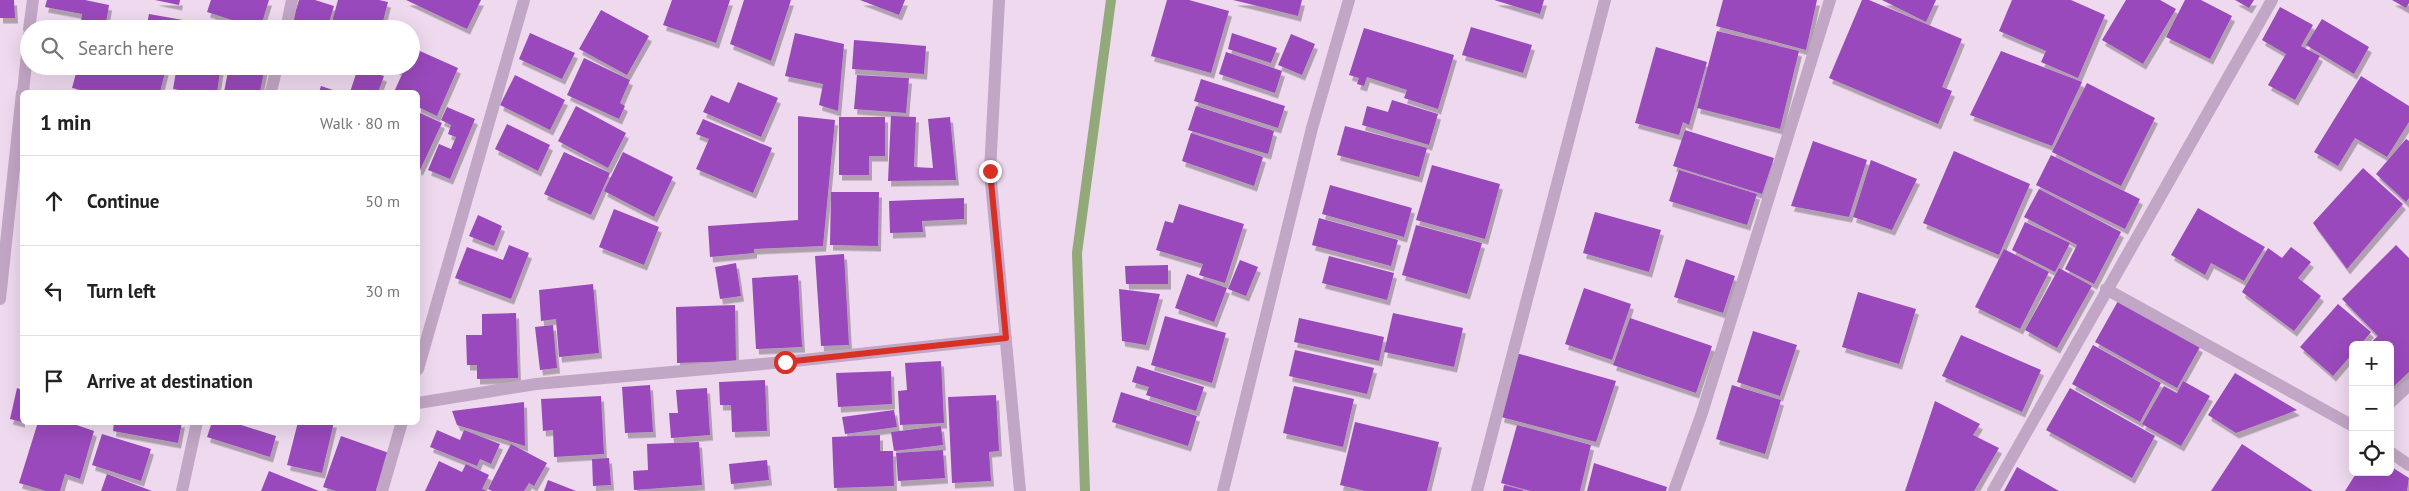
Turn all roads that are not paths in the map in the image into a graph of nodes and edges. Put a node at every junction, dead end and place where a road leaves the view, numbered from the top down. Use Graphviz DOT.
graph roads {
  1 [pos="33,0"];
  2 [pos="292,0"];
  3 [pos="524,0"];
  4 [pos="999,0"];
  5 [pos="1349,0"];
  6 [pos="1605,0"];
  7 [pos="1830,0"];
  8 [pos="2272,0"];
  9 [pos="31,20"];
  10 [pos="288,20"];
  11 [pos="24,75"];
  12 [pos="275,75"];
  13 [pos="22,90"];
  14 [pos="271,90"];
  15 [pos="20,112"];
  16 [pos="2106,289"];
  17 [pos="0,299"];
  18 [pos="1006,338"];
  19 [pos="420,362"];
  20 [pos="2409,385"];
  21 [pos="2394,398"];
  22 [pos="420,403"];
  23 [pos="2349,424"];
  24 [pos="196,425"];
  25 [pos="401,425"];
  26 [pos="2394,455"];
  27 [pos="2409,465"];
  28 [pos="182,491"];
  29 [pos="382,491"];
  30 [pos="1020,491"];
  31 [pos="1223,491"];
  32 [pos="1477,491"];
  33 [pos="1674,491"];
  34 [pos="1993,491"];
  1 -- 9 [label="street"];
  2 -- 10 [label="street"];
  3 -- 19 [label="street"];
  4 -- 18 [label="street"];
  5 -- 31 [label="street"];
  6 -- 32 [label="street"];
  7 -- 33 [label="street"];
  8 -- 16 [label="street"];
  11 -- 13 [label="street"];
  12 -- 14 [label="street"];
  15 -- 17 [label="street"];
  16 -- 23 [label="street"];
  16 -- 34 [label="street"];
  18 -- 22 [label="street"];
  18 -- 30 [label="street"];
  20 -- 21 [label="street"];
  24 -- 28 [label="street"];
  25 -- 29 [label="street"];
  26 -- 27 [label="street"];
}
